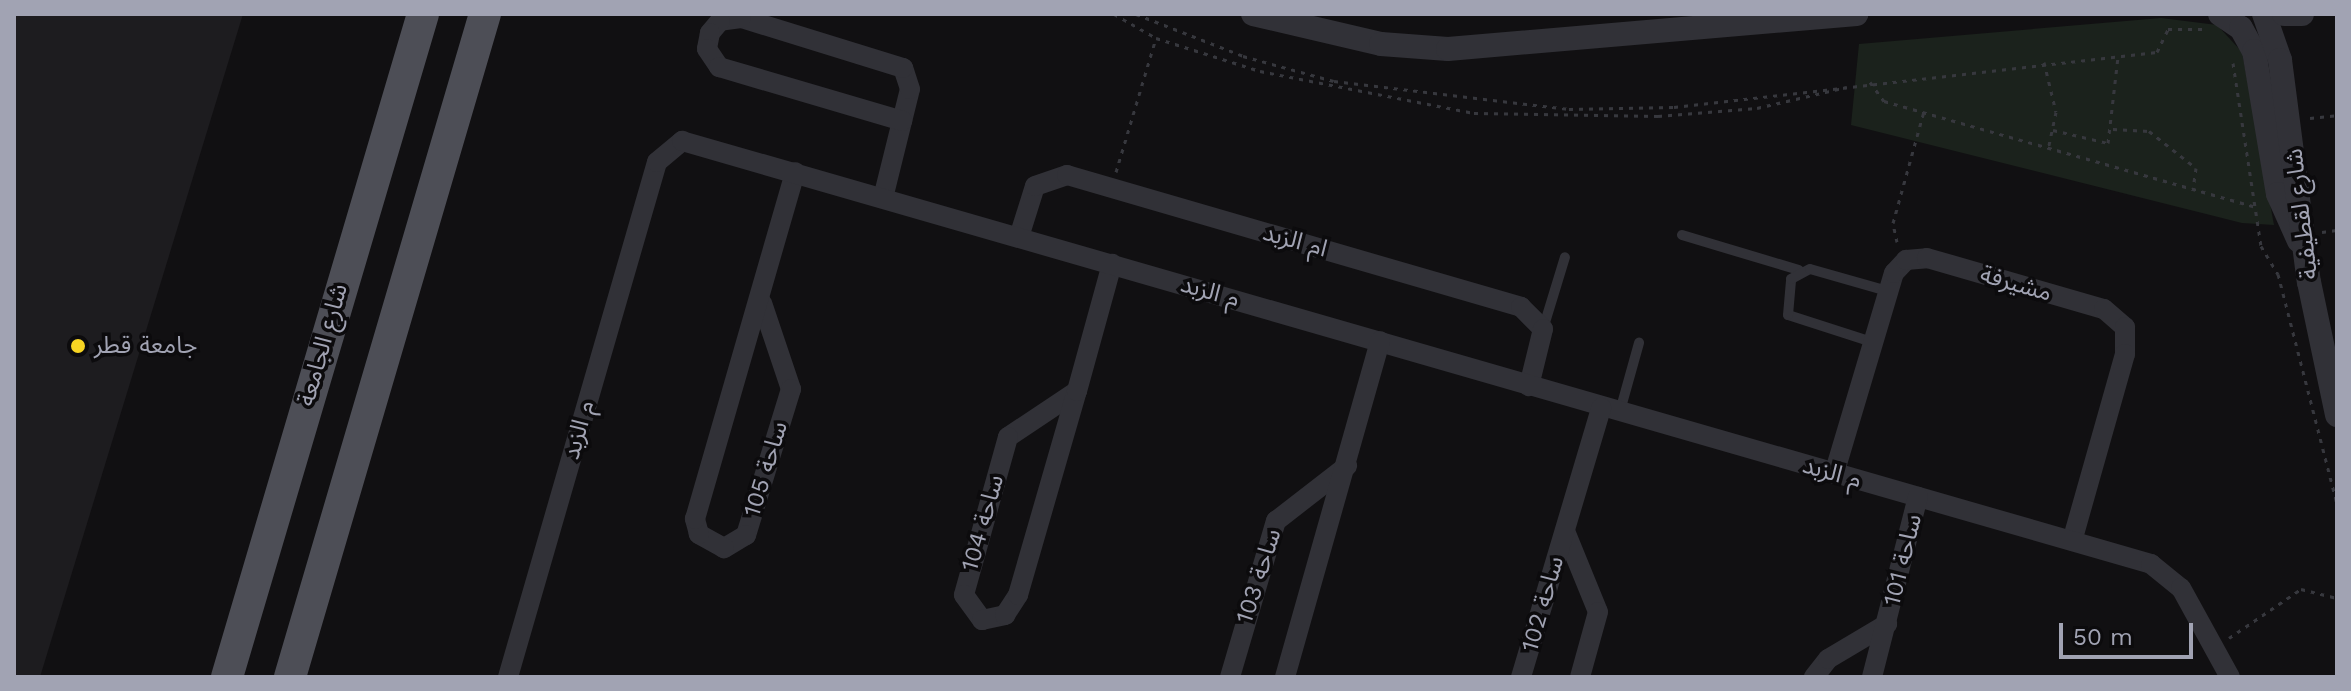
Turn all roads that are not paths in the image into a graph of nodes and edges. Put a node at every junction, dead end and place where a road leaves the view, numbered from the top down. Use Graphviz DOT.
graph roads {
  1 [pos="423,14"];
  2 [pos="485,14"];
  3 [pos="1253,14"];
  4 [pos="1857,14"];
  5 [pos="2264,14"];
  6 [pos="2284,14"];
  7 [pos="2302,14"];
  8 [pos="2218,22"];
  9 [pos="902,121"];
  10 [pos="795,172"];
  11 [pos="883,198"];
  12 [pos="1682,235"];
  13 [pos="1019,237"];
  14 [pos="2304,247"];
  15 [pos="1565,257"];
  16 [pos="1112,264"];
  17 [pos="1799,270"];
  18 [pos="1887,291"];
  19 [pos="762,303"];
  20 [pos="1543,329"];
  21 [pos="1380,341"];
  22 [pos="1872,342"];
  23 [pos="1639,343"];
  24 [pos="1529,386"];
  25 [pos="1077,391"];
  26 [pos="1610,410"];
  27 [pos="2337,415"];
  28 [pos="1349,462"];
  29 [pos="1834,474"];
  30 [pos="1918,497"];
  31 [pos="1565,531"];
  32 [pos="2072,541"];
  33 [pos="1888,623"];
  34 [pos="227,677"];
  35 [pos="290,677"];
  36 [pos="508,677"];
  37 [pos="1230,677"];
  38 [pos="1285,677"];
  39 [pos="1521,677"];
  40 [pos="1580,677"];
  41 [pos="1814,677"];
  42 [pos="1872,677"];
  43 [pos="2230,677"];
  1 -- 34 [label="main road, شارع الجامعة"];
  2 -- 35 [label="main road"];
  3 -- 4 [label="street"];
  5 -- 14 [label="street, شارع لقطيفية"];
  6 -- 7 [label="street"];
  8 -- 14 [label="street"];
  9 -- 9 [label="street"];
  9 -- 11 [label="street"];
  10 -- 11 [label="street, م الزبد"];
  10 -- 19 [label="street, ساحة 105"];
  10 -- 36 [label="street, م الزبد"];
  11 -- 13 [label="street, م الزبد"];
  12 -- 17 [label="lane"];
  13 -- 16 [label="street, م الزبد"];
  13 -- 20 [label="street, ام الزبد"];
  14 -- 27 [label="street, شارع لقطيفية"];
  15 -- 20 [label="lane"];
  16 -- 21 [label="street, م الزبد"];
  16 -- 25 [label="street, ساحة 104"];
  17 -- 18 [label="lane"];
  17 -- 22 [label="lane"];
  18 -- 22 [label="street"];
  18 -- 32 [label="street, مشيرفة"];
  19 -- 19 [label="street, ساحة 105"];
  20 -- 24 [label="street"];
  21 -- 24 [label="street, م الزبد"];
  21 -- 28 [label="street"];
  22 -- 29 [label="street"];
  23 -- 26 [label="lane"];
  24 -- 26 [label="street, م الزبد"];
  25 -- 25 [label="street, ساحة 104"];
  26 -- 29 [label="street, م الزبد"];
  26 -- 31 [label="street, ساحة 102"];
  28 -- 37 [label="street, ساحة 103"];
  28 -- 38 [label="street"];
  29 -- 30 [label="street, م الزبد"];
  30 -- 32 [label="street, م الزبد"];
  30 -- 33 [label="street, ساحة 101"];
  31 -- 39 [label="street, ساحة 102"];
  31 -- 40 [label="street, ساحة 102"];
  32 -- 43 [label="street, م الزبد"];
  33 -- 41 [label="street, ساحة 101"];
  33 -- 42 [label="street, ساحة 101"];
}
